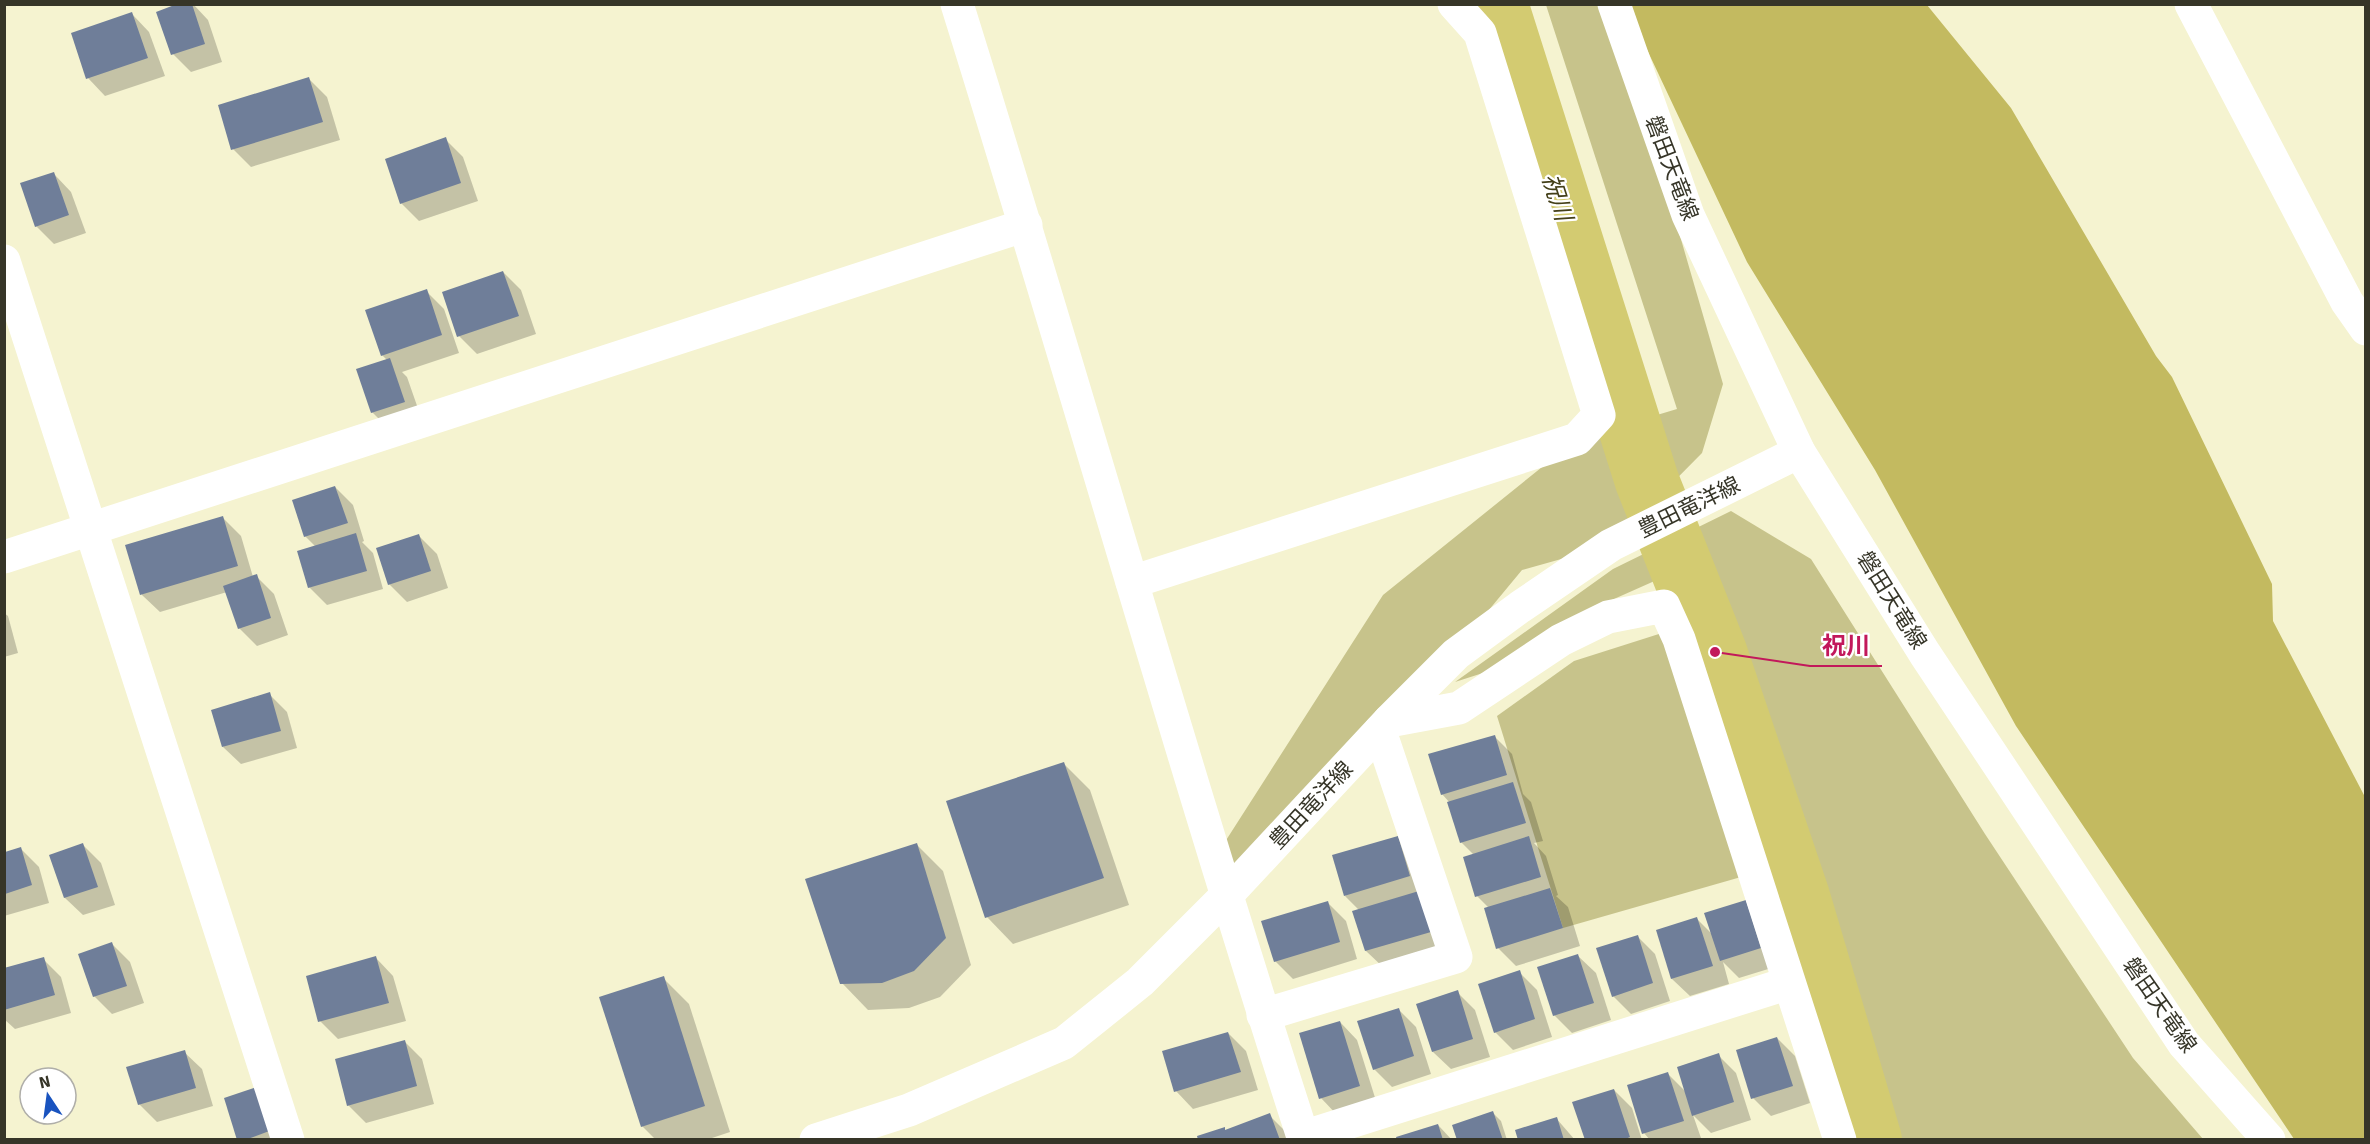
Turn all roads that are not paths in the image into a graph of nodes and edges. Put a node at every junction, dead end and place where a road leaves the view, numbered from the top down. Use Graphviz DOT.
graph roads {
  1 [pos="957,4"];
  2 [pos="1454,4"];
  3 [pos="1614,4"];
  4 [pos="2191,4"];
  5 [pos="1026,225"];
  6 [pos="4,261"];
  7 [pos="2366,329"];
  8 [pos="1799,452"];
  9 [pos="92,529"];
  10 [pos="4,557"];
  11 [pos="1132,582"];
  12 [pos="1385,726"];
  13 [pos="1226,897"];
  14 [pos="1789,983"];
  15 [pos="1263,1016"];
  16 [pos="1303,1138"];
  17 [pos="288,1140"];
  18 [pos="816,1140"];
  19 [pos="1840,1140"];
  20 [pos="2269,1140"];
  1 -- 5 [label="street"];
  2 -- 11 [label="street"];
  3 -- 8 [label="street, 磐田天竜線"];
  4 -- 7 [label="street"];
  5 -- 9 [label="street"];
  5 -- 11 [label="street"];
  6 -- 9 [label="street"];
  8 -- 12 [label="street, 豊田竜洋線"];
  8 -- 20 [label="street, 磐田天竜線"];
  9 -- 10 [label="street"];
  9 -- 17 [label="street"];
  11 -- 13 [label="street"];
  12 -- 13 [label="street, 豊田竜洋線"];
  12 -- 14 [label="street"];
  12 -- 15 [label="street"];
  13 -- 15 [label="street"];
  13 -- 18 [label="street, 豊田竜洋線"];
  14 -- 16 [label="street"];
  14 -- 19 [label="street"];
  15 -- 16 [label="street"];
}
